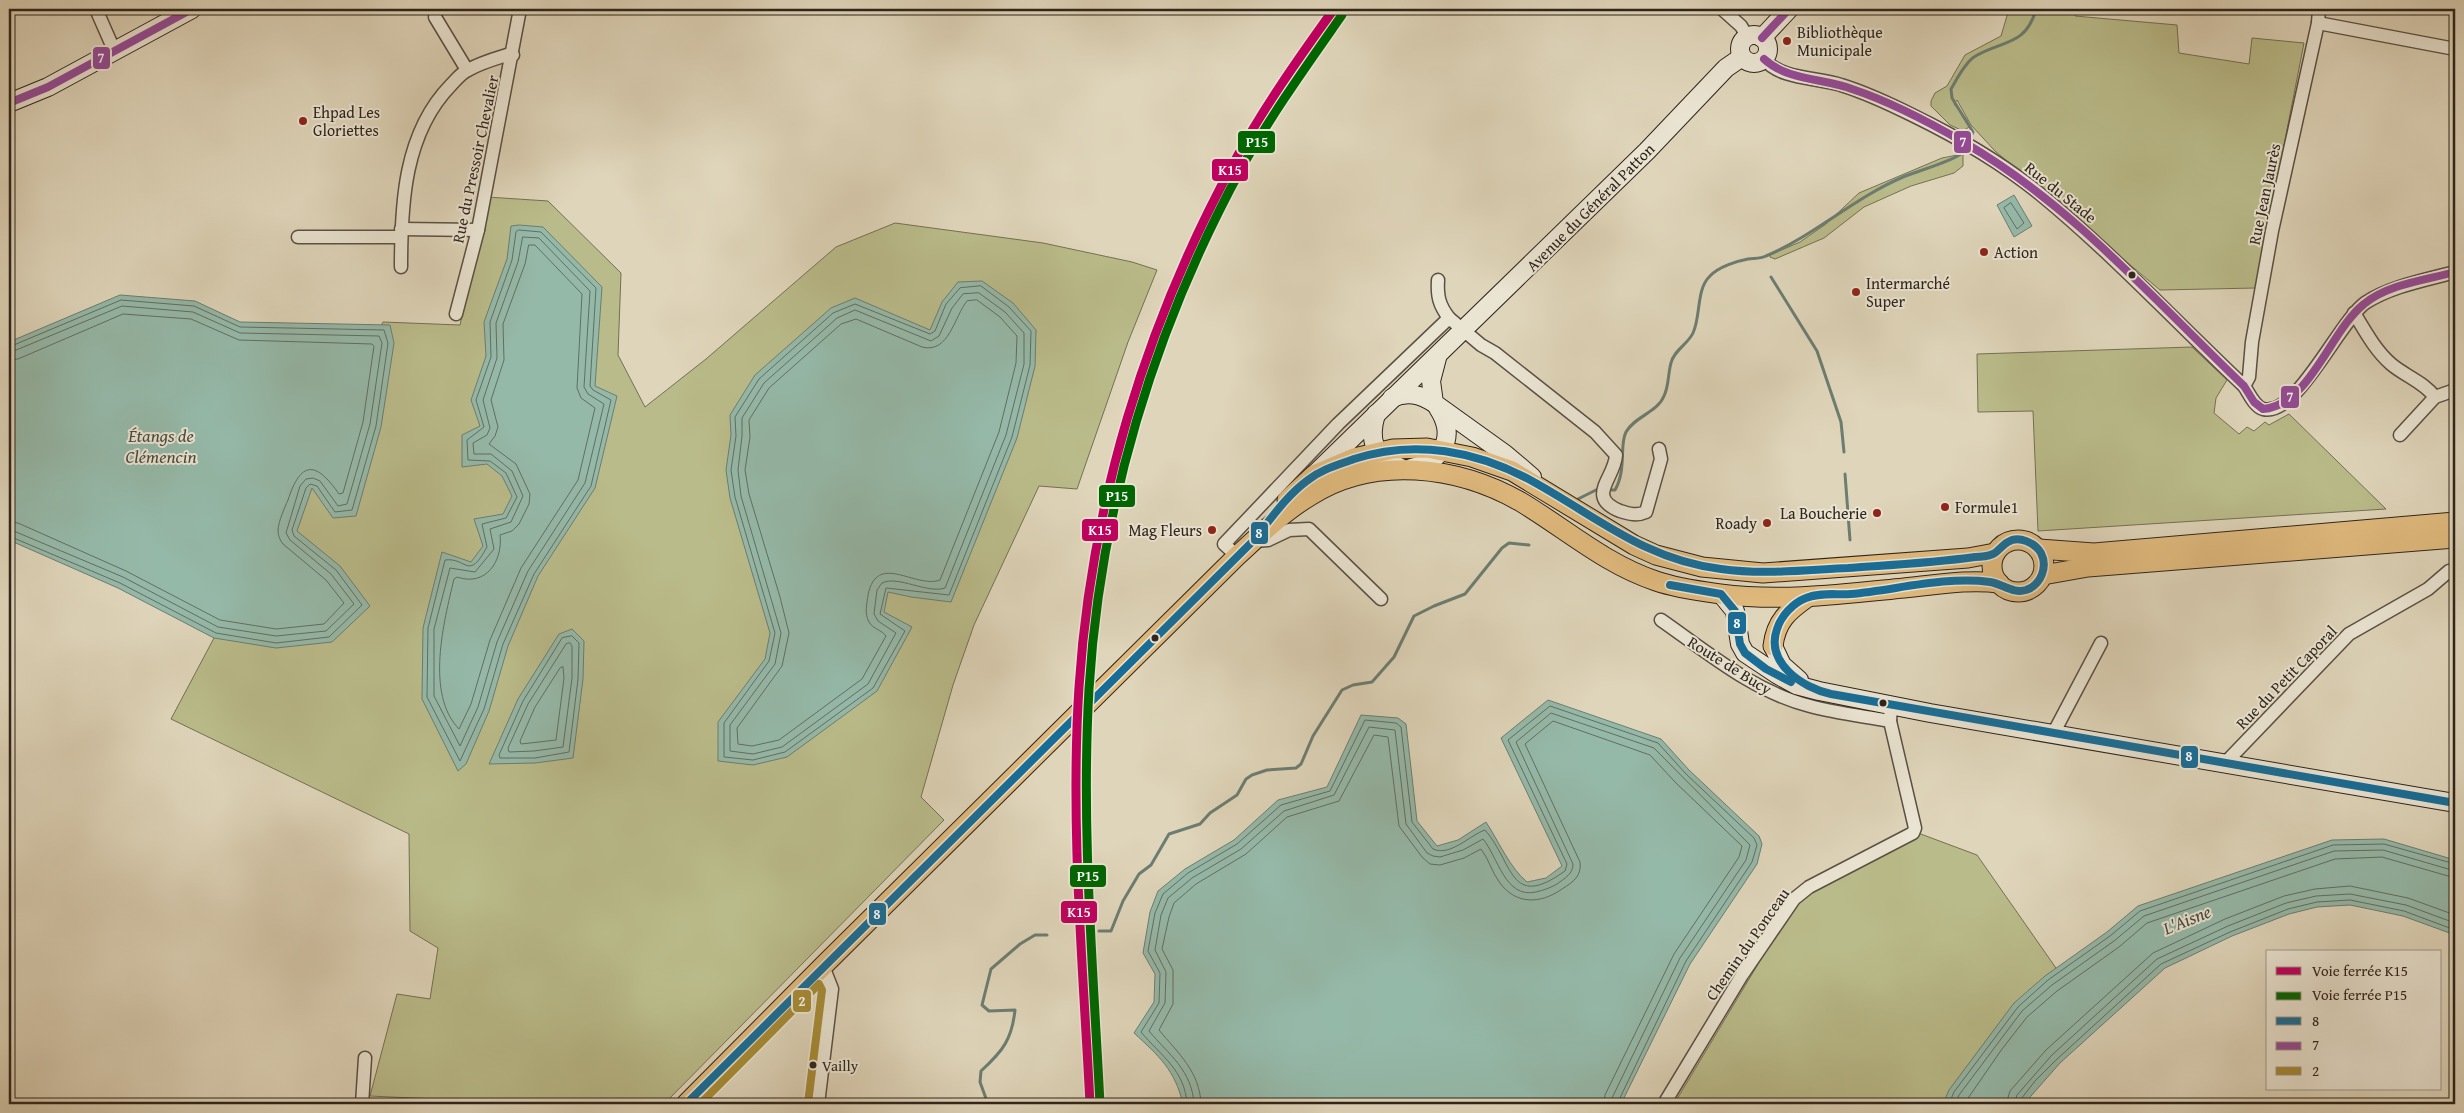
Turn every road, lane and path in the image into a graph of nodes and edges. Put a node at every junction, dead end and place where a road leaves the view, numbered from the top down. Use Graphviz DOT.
graph roads {
  1 [pos="96,9"];
  2 [pos="192,9"];
  3 [pos="520,9"];
  4 [pos="1722,9"];
  5 [pos="1789,9"];
  6 [pos="2319,9"];
  7 [pos="435,17"];
  8 [pos="2318,23"];
  9 [pos="1755,37"];
  10 [pos="2455,49"];
  11 [pos="114,50"];
  12 [pos="513,55"];
  13 [pos="1742,57"];
  14 [pos="1764,59"];
  15 [pos="467,70"];
  16 [pos="9,103"];
  17 [pos="478,230"];
  18 [pos="401,233"];
  19 [pos="298,237"];
  20 [pos="401,267"];
  21 [pos="2455,272"];
  22 [pos="1438,280"];
  23 [pos="2354,313"];
  24 [pos="456,314"];
  25 [pos="1449,318"];
  26 [pos="1464,331"];
  27 [pos="1437,358"];
  28 [pos="2244,386"];
  29 [pos="2455,390"];
  30 [pos="2435,397"];
  31 [pos="1390,399"];
  32 [pos="1436,405"];
  33 [pos="1376,414"];
  34 [pos="2400,435"];
  35 [pos="1659,449"];
  36 [pos="1442,450"];
  37 [pos="1378,452"];
  38 [pos="1406,468"];
  39 [pos="1314,475"];
  40 [pos="1552,493"];
  41 [pos="2455,522"];
  42 [pos="2455,538"];
  43 [pos="1253,542"];
  44 [pos="2039,549"];
  45 [pos="1995,553"];
  46 [pos="1237,556"];
  47 [pos="2449,571"];
  48 [pos="2043,575"];
  49 [pos="1999,583"];
  50 [pos="1721,594"];
  51 [pos="1808,597"];
  52 [pos="1381,599"];
  53 [pos="1661,620"];
  54 [pos="2101,643"];
  55 [pos="1773,646"];
  56 [pos="1819,691"];
  57 [pos="1890,714"];
  58 [pos="2052,734"];
  59 [pos="2229,764"];
  60 [pos="2448,801"];
  61 [pos="823,966"];
  62 [pos="364,1058"];
  63 [pos="362,1104"];
  64 [pos="686,1104"];
  65 [pos="818,1104"];
  66 [pos="1664,1104"];
  1 -- 11 [label="street"];
  2 -- 11 [label="main road"];
  3 -- 12 [label="street, Rue du Pressoir Chevalier"];
  4 -- 9 [label="street"];
  5 -- 9 [label="main road"];
  6 -- 8 [label="street, Rue Jean Jaurès"];
  7 -- 15 [label="street"];
  8 -- 10 [label="street"];
  8 -- 28 [label="street, Rue Jean Jaurès"];
  9 -- 13 [label="main road"];
  9 -- 14 [label="main road"];
  11 -- 16 [label="main road"];
  12 -- 15 [label="street"];
  12 -- 17 [label="street, Rue du Pressoir Chevalier"];
  13 -- 14 [label="main road"];
  13 -- 26 [label="main road, Avenue du Général Patton"];
  14 -- 28 [label="street, Rue du Stade"];
  15 -- 18 [label="street"];
  17 -- 18 [label="street"];
  17 -- 24 [label="street, Rue du Pressoir Chevalier"];
  18 -- 19 [label="street"];
  18 -- 20 [label="street"];
  21 -- 23 [label="street"];
  22 -- 25 [label="street"];
  23 -- 28 [label="street, Rue du Stade"];
  23 -- 30 [label="street"];
  25 -- 26 [label="street"];
  25 -- 46 [label="street"];
  26 -- 27 [label="main road, Avenue du Général Patton"];
  26 -- 35 [label="street"];
  27 -- 31 [label="main road, Avenue du Général Patton"];
  27 -- 32 [label="main road"];
  29 -- 30 [label="street"];
  30 -- 34 [label="street"];
  31 -- 32 [label="main road"];
  31 -- 33 [label="main road"];
  32 -- 36 [label="main road"];
  32 -- 40 [label="main road"];
  33 -- 37 [label="main road"];
  33 -- 39 [label="main road"];
  36 -- 37 [label="main road"];
  36 -- 38 [label="main road"];
  36 -- 40 [label="main road"];
  37 -- 38 [label="main road"];
  37 -- 39 [label="main road"];
  38 -- 43 [label="main road"];
  38 -- 50 [label="main road"];
  39 -- 43 [label="main road"];
  40 -- 45 [label="main road"];
  41 -- 44 [label="main road"];
  42 -- 48 [label="main road"];
  43 -- 46 [label="main road"];
  43 -- 52 [label="street"];
  44 -- 45 [label="main road"];
  44 -- 48 [label="main road"];
  45 -- 49 [label="main road"];
  46 -- 61 [label="main road"];
  47 -- 59 [label="street, Rue du Petit Caporal"];
  48 -- 49 [label="main road"];
  49 -- 51 [label="main road"];
  50 -- 51 [label="main road"];
  50 -- 56 [label="main road, Route de Bucy"];
  51 -- 55 [label="main road"];
  53 -- 57 [label="street, Route de Bucy"];
  54 -- 58 [label="street"];
  55 -- 56 [label="main road, Route de Bucy"];
  56 -- 57 [label="main road, Route de Bucy"];
  57 -- 58 [label="main road, Route de Bucy"];
  57 -- 66 [label="street, Chemin du Ponceau"];
  58 -- 59 [label="main road, Route de Bucy"];
  59 -- 60 [label="main road, Route de Bucy"];
  61 -- 64 [label="main road"];
  61 -- 65 [label="street"];
  62 -- 63 [label="street"];
}
